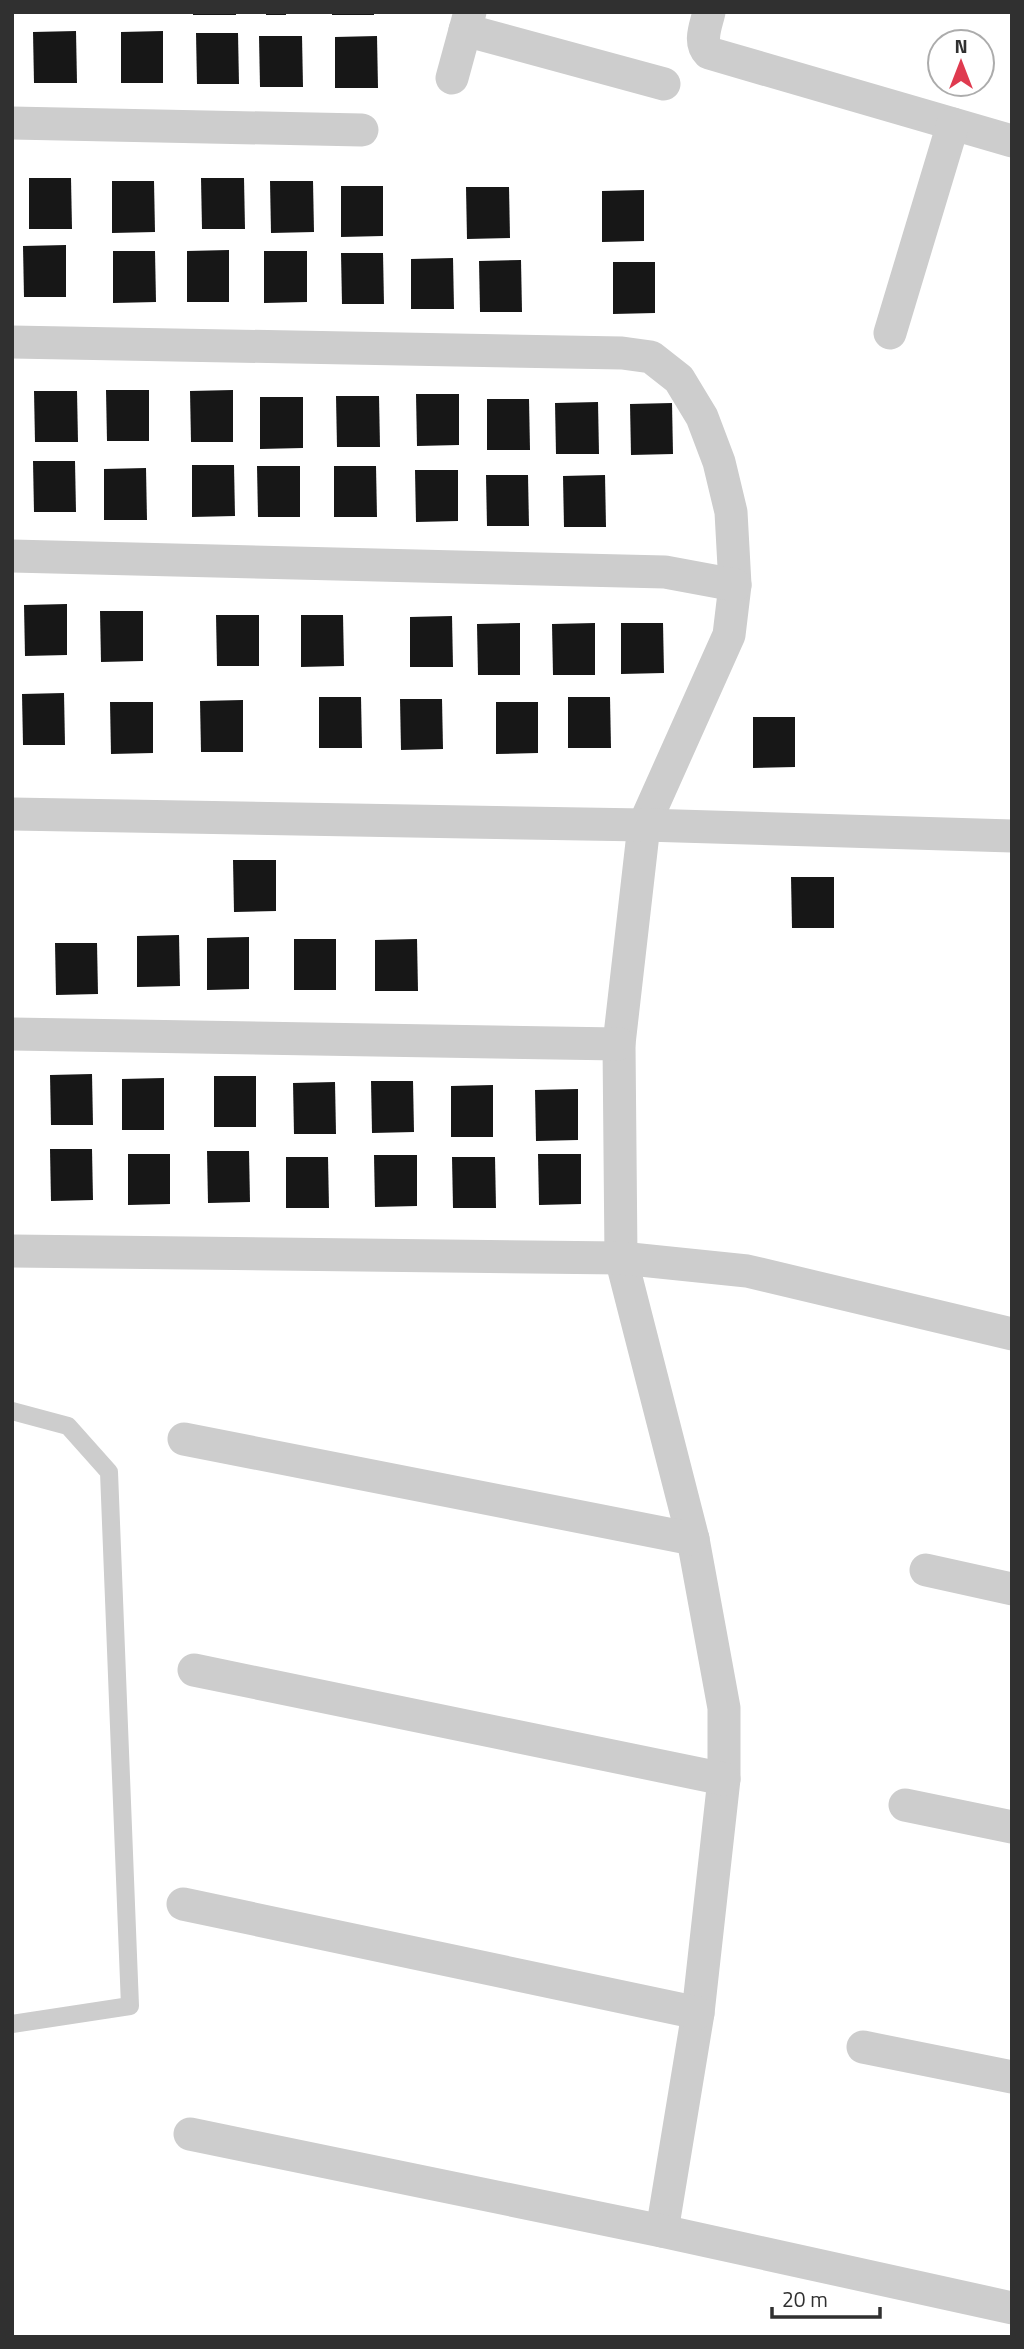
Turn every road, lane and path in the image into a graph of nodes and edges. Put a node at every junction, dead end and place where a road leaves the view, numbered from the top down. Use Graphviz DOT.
graph roads {
  1 [pos="709,12"];
  2 [pos="467,21"];
  3 [pos="452,78"];
  4 [pos="664,84"];
  5 [pos="12,122"];
  6 [pos="953,124"];
  7 [pos="362,130"];
  8 [pos="1012,141"];
  9 [pos="890,333"];
  10 [pos="12,342"];
  11 [pos="12,555"];
  12 [pos="735,585"];
  13 [pos="12,814"];
  14 [pos="644,825"];
  15 [pos="1012,836"];
  16 [pos="12,1034"];
  17 [pos="618,1044"];
  18 [pos="12,1251"];
  19 [pos="621,1258"];
  20 [pos="1012,1334"];
  21 [pos="12,1411"];
  22 [pos="184,1439"];
  23 [pos="693,1538"];
  24 [pos="926,1570"];
  25 [pos="1012,1589"];
  26 [pos="194,1670"];
  27 [pos="724,1779"];
  28 [pos="905,1805"];
  29 [pos="1012,1827"];
  30 [pos="183,1904"];
  31 [pos="698,2013"];
  32 [pos="12,2024"];
  33 [pos="863,2047"];
  34 [pos="1012,2077"];
  35 [pos="190,2134"];
  36 [pos="662,2231"];
  37 [pos="1012,2308"];
  1 -- 6 [label="street"];
  2 -- 3 [label="street"];
  2 -- 4 [label="street"];
  5 -- 7 [label="street"];
  6 -- 8 [label="street"];
  6 -- 9 [label="street"];
  10 -- 12 [label="street"];
  11 -- 12 [label="street"];
  12 -- 14 [label="street"];
  13 -- 14 [label="street"];
  14 -- 15 [label="street"];
  14 -- 17 [label="street"];
  16 -- 17 [label="street"];
  17 -- 19 [label="street"];
  18 -- 19 [label="street"];
  19 -- 20 [label="street"];
  19 -- 23 [label="street"];
  21 -- 32 [label="lane"];
  22 -- 23 [label="street"];
  23 -- 27 [label="street"];
  24 -- 25 [label="street"];
  26 -- 27 [label="street"];
  27 -- 31 [label="street"];
  28 -- 29 [label="street"];
  30 -- 31 [label="street"];
  31 -- 36 [label="street"];
  33 -- 34 [label="street"];
  35 -- 36 [label="street"];
  36 -- 37 [label="street"];
}
